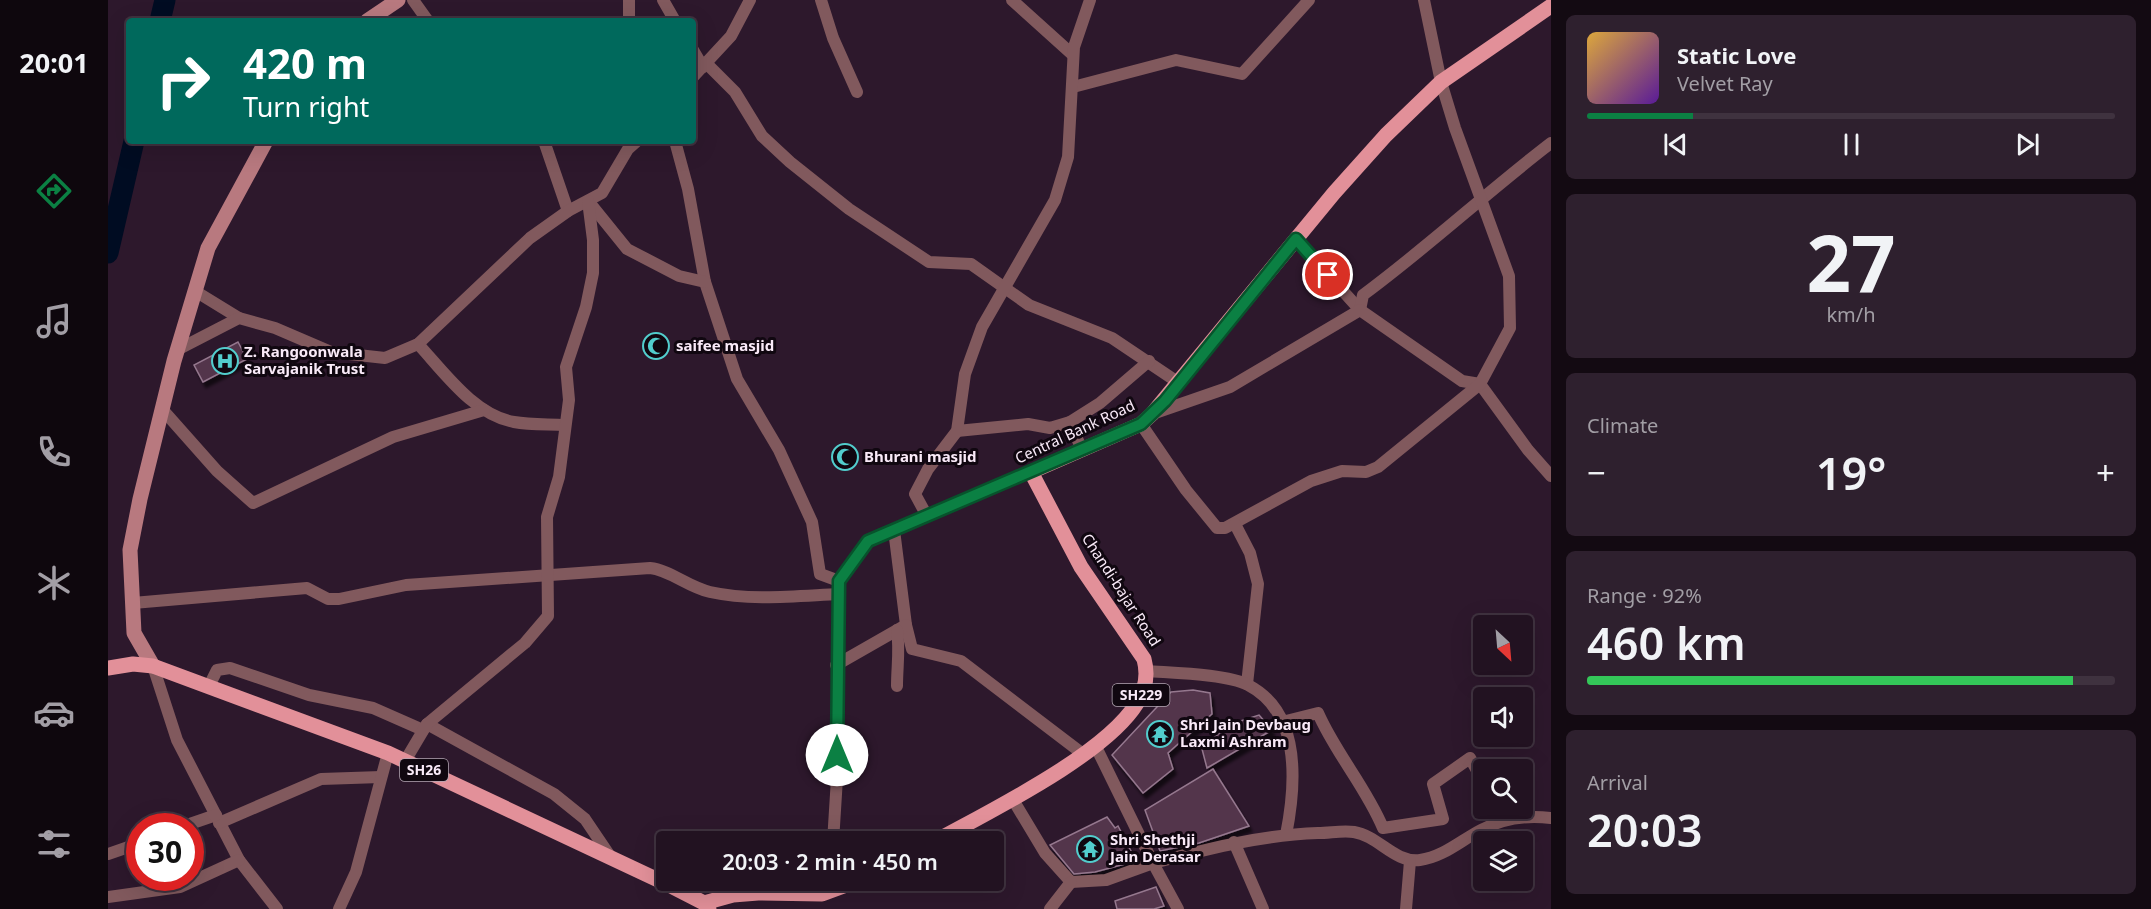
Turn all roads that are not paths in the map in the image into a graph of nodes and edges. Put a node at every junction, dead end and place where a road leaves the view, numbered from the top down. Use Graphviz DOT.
graph roads {
  1 [pos="398,0"];
  2 [pos="412,0"];
  3 [pos="629,0"];
  4 [pos="663,0"];
  5 [pos="750,0"];
  6 [pos="821,0"];
  7 [pos="1012,0"];
  8 [pos="1090,0"];
  9 [pos="1309,0"];
  10 [pos="1424,0"];
  11 [pos="1551,6"];
  12 [pos="371,18"];
  13 [pos="426,18"];
  14 [pos="629,18"];
  15 [pos="673,18"];
  16 [pos="696,54"];
  17 [pos="1073,55"];
  18 [pos="705,65"];
  19 [pos="696,74"];
  20 [pos="1441,82"];
  21 [pos="1073,87"];
  22 [pos="857,92"];
  23 [pos="1551,143"];
  24 [pos="264,144"];
  25 [pos="545,144"];
  26 [pos="630,144"];
  27 [pos="676,144"];
  28 [pos="1481,197"];
  29 [pos="588,201"];
  30 [pos="568,211"];
  31 [pos="1296,239"];
  32 [pos="705,282"];
  33 [pos="1005,288"];
  34 [pos="195,291"];
  35 [pos="1360,310"];
  36 [pos="239,318"];
  37 [pos="418,344"];
  38 [pos="177,350"];
  39 [pos="1149,362"];
  40 [pos="1179,384"];
  41 [pos="1479,384"];
  42 [pos="162,409"];
  43 [pos="484,410"];
  44 [pos="1147,419"];
  45 [pos="1070,422"];
  46 [pos="565,425"];
  47 [pos="957,431"];
  48 [pos="1082,450"];
  49 [pos="1031,472"];
  50 [pos="1551,476"];
  51 [pos="927,516"];
  52 [pos="1235,524"];
  53 [pos="894,530"];
  54 [pos="547,574"];
  55 [pos="839,587"];
  56 [pos="133,603"];
  57 [pos="901,628"];
  58 [pos="836,665"];
  59 [pos="153,666"];
  60 [pos="108,668"];
  61 [pos="1147,671"];
  62 [pos="1247,684"];
  63 [pos="209,686"];
  64 [pos="897,686"];
  65 [pos="1282,722"];
  66 [pos="425,727"];
  67 [pos="1089,750"];
  68 [pos="388,753"];
  69 [pos="405,761"];
  70 [pos="1473,764"];
  71 [pos="381,777"];
  72 [pos="1012,798"];
  73 [pos="1551,818"];
  74 [pos="218,819"];
  75 [pos="1504,820"];
  76 [pos="204,822"];
  77 [pos="834,831"];
  78 [pos="954,831"];
  79 [pos="1286,835"];
  80 [pos="1234,842"];
  81 [pos="126,848"];
  82 [pos="108,854"];
  83 [pos="610,856"];
  84 [pos="239,860"];
  85 [pos="1410,861"];
  86 [pos="1153,863"];
  87 [pos="1071,882"];
  88 [pos="823,894"];
  89 [pos="108,897"];
  90 [pos="706,906"];
  91 [pos="277,909"];
  92 [pos="339,909"];
  93 [pos="1050,909"];
  94 [pos="1178,909"];
  95 [pos="1263,909"];
  96 [pos="1406,909"];
  1 -- 12 [label="street"];
  2 -- 13 [label="street"];
  3 -- 14 [label="street"];
  4 -- 15 [label="street"];
  5 -- 18 [label="street"];
  6 -- 22 [label="street"];
  7 -- 17 [label="street"];
  8 -- 17 [label="street"];
  9 -- 21 [label="street"];
  10 -- 20 [label="street"];
  11 -- 20 [label="main road, Central Bank Road"];
  16 -- 18 [label="street"];
  17 -- 21 [label="street"];
  18 -- 19 [label="street"];
  18 -- 33 [label="street"];
  20 -- 28 [label="street"];
  20 -- 31 [label="main road, Central Bank Road"];
  21 -- 33 [label="street"];
  23 -- 28 [label="street"];
  24 -- 34 [label="street"];
  25 -- 30 [label="street"];
  26 -- 29 [label="street"];
  27 -- 32 [label="street"];
  28 -- 35 [label="street"];
  28 -- 41 [label="street"];
  29 -- 30 [label="street"];
  29 -- 32 [label="street"];
  29 -- 46 [label="street"];
  30 -- 37 [label="street"];
  31 -- 35 [label="street"];
  31 -- 40 [label="main road, Central Bank Road"];
  32 -- 55 [label="street"];
  33 -- 39 [label="street"];
  33 -- 47 [label="street"];
  34 -- 36 [label="street"];
  34 -- 38 [label="street"];
  35 -- 41 [label="street"];
  35 -- 44 [label="street"];
  36 -- 37 [label="street"];
  36 -- 38 [label="street"];
  37 -- 43 [label="street"];
  38 -- 42 [label="street"];
  39 -- 40 [label="street"];
  39 -- 45 [label="street"];
  40 -- 44 [label="main road, Central Bank Road"];
  41 -- 50 [label="street"];
  41 -- 52 [label="street"];
  42 -- 43 [label="street"];
  42 -- 56 [label="street"];
  43 -- 46 [label="street"];
  44 -- 48 [label="main road, Central Bank Road"];
  44 -- 52 [label="street"];
  45 -- 47 [label="street"];
  45 -- 48 [label="street"];
  46 -- 54 [label="street"];
  47 -- 51 [label="street"];
  48 -- 49 [label="main road, Central Bank Road"];
  49 -- 51 [label="street, Central Bank Road"];
  49 -- 61 [label="main road, Chandi-bajar Road / SH229"];
  51 -- 53 [label="street, Central Bank Road"];
  52 -- 62 [label="street"];
  53 -- 55 [label="street, Central Bank Road"];
  53 -- 57 [label="street"];
  54 -- 55 [label="street"];
  54 -- 56 [label="street"];
  54 -- 66 [label="street"];
  55 -- 58 [label="street"];
  56 -- 59 [label="street"];
  57 -- 58 [label="street"];
  57 -- 64 [label="street"];
  57 -- 67 [label="street"];
  58 -- 77 [label="street"];
  59 -- 60 [label="main road, SH26"];
  59 -- 63 [label="main road, SH26"];
  59 -- 74 [label="street"];
  61 -- 62 [label="street"];
  61 -- 67 [label="main road, Chandi-bajar Road / SH229"];
  62 -- 65 [label="street"];
  63 -- 66 [label="street"];
  63 -- 68 [label="main road, SH26"];
  65 -- 70 [label="street"];
  65 -- 79 [label="street"];
  66 -- 69 [label="street"];
  66 -- 83 [label="street"];
  67 -- 72 [label="main road, Chandi-bajar Road / SH229"];
  67 -- 86 [label="street"];
  68 -- 69 [label="main road, SH26"];
  68 -- 71 [label="street"];
  69 -- 83 [label="main road, SH26"];
  71 -- 74 [label="street"];
  71 -- 92 [label="street"];
  72 -- 78 [label="main road, Chandi-bajar Road / SH229"];
  72 -- 87 [label="street"];
  73 -- 75 [label="street"];
  74 -- 76 [label="street"];
  74 -- 84 [label="street"];
  75 -- 85 [label="street"];
  79 -- 80 [label="street"];
  79 -- 85 [label="street"];
  80 -- 86 [label="street"];
  80 -- 95 [label="street"];
  81 -- 82 [label="street"];
  83 -- 90 [label="main road, SH26"];
  84 -- 89 [label="street"];
  84 -- 91 [label="street"];
  85 -- 96 [label="street"];
  86 -- 87 [label="street"];
  86 -- 94 [label="street"];
  87 -- 93 [label="street"];
  88 -- 90 [label="main road, SH26"];
}
